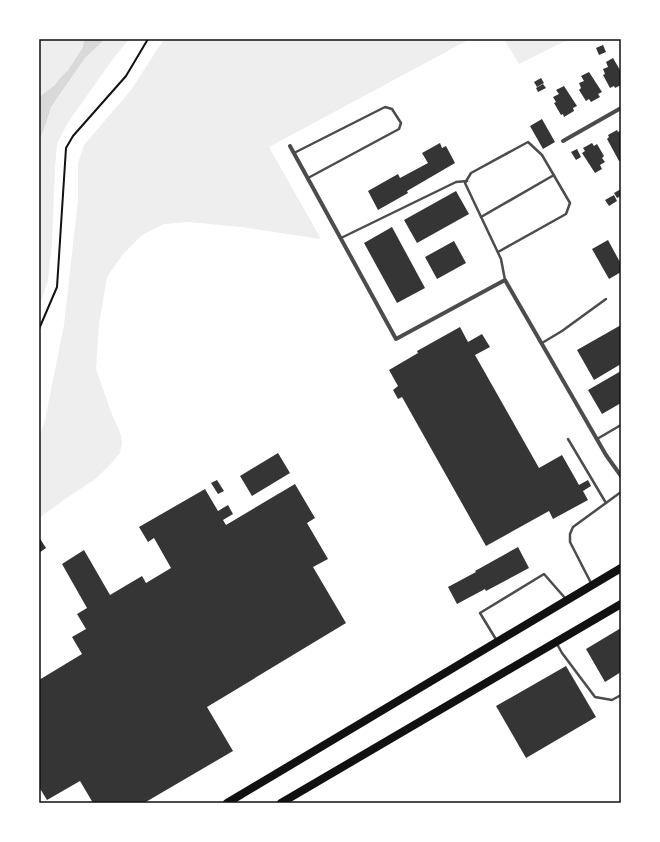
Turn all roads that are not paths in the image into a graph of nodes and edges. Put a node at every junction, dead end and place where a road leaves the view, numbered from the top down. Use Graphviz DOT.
graph roads {
  1 [pos="621,108"];
  2 [pos="563,141"];
  3 [pos="290,146"];
  4 [pos="294,154"];
  5 [pos="554,175"];
  6 [pos="307,178"];
  7 [pos="467,181"];
  8 [pos="481,217"];
  9 [pos="340,238"];
  10 [pos="498,252"];
  11 [pos="505,280"];
  12 [pos="606,299"];
  13 [pos="542,344"];
  14 [pos="621,425"];
  15 [pos="568,439"];
  16 [pos="596,439"];
  17 [pos="621,476"];
  18 [pos="621,492"];
  19 [pos="606,503"];
  20 [pos="621,568"];
  21 [pos="592,585"];
  22 [pos="567,600"];
  23 [pos="620,606"];
  24 [pos="497,642"];
  25 [pos="556,642"];
  26 [pos="621,695"];
  27 [pos="294,800"];
  28 [pos="227,803"];
  29 [pos="281,803"];
  1 -- 2 [label="street"];
  3 -- 4 [label="street"];
  4 -- 6 [label="street"];
  4 -- 6 [label="lane"];
  5 -- 7 [label="lane"];
  5 -- 8 [label="lane"];
  5 -- 10 [label="lane"];
  6 -- 9 [label="street"];
  7 -- 8 [label="lane"];
  7 -- 9 [label="lane"];
  8 -- 10 [label="lane"];
  9 -- 11 [label="street"];
  10 -- 11 [label="lane"];
  11 -- 13 [label="street"];
  12 -- 13 [label="lane"];
  13 -- 16 [label="street"];
  14 -- 16 [label="lane"];
  15 -- 19 [label="lane"];
  16 -- 17 [label="street"];
  18 -- 19 [label="lane"];
  19 -- 21 [label="lane"];
  20 -- 21 [label="main road"];
  21 -- 22 [label="main road"];
  22 -- 24 [label="main road"];
  22 -- 24 [label="lane"];
  23 -- 25 [label="main road"];
  24 -- 28 [label="main road"];
  25 -- 26 [label="lane"];
  25 -- 27 [label="main road"];
  27 -- 29 [label="main road"];
}
